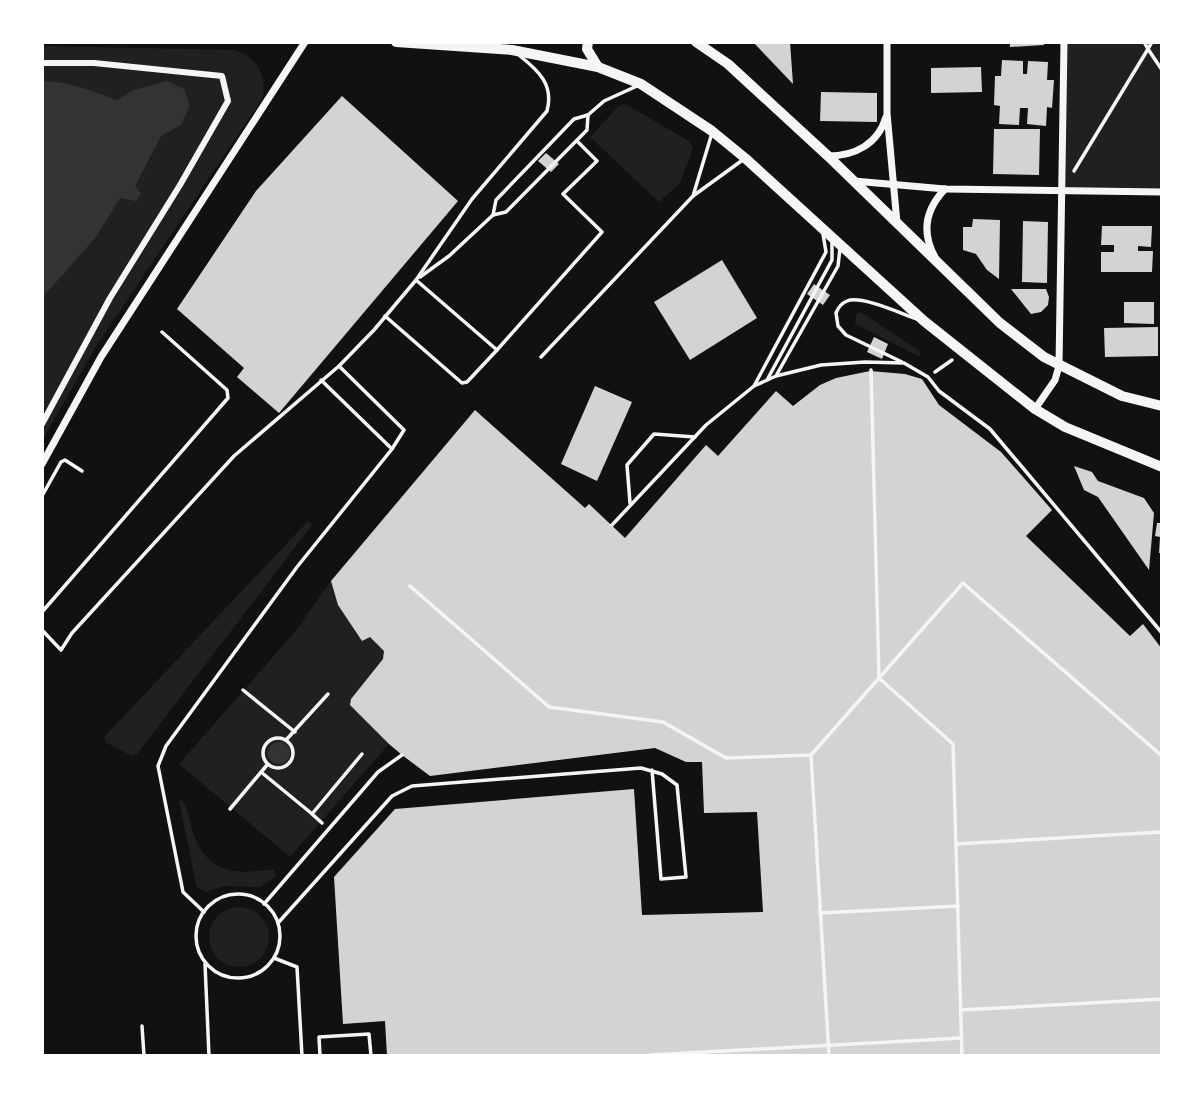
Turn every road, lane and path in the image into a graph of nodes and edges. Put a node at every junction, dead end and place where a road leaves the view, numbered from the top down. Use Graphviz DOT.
graph roads {
  1 [pos="305,42"];
  2 [pos="396,42"];
  3 [pos="587,42"];
  4 [pos="696,42"];
  5 [pos="887,42"];
  6 [pos="1064,42"];
  7 [pos="1144,42"];
  8 [pos="1152,42"];
  9 [pos="1147,49"];
  10 [pos="512,50"];
  11 [pos="42,63"];
  12 [pos="598,67"];
  13 [pos="1162,70"];
  14 [pos="641,84"];
  15 [pos="887,113"];
  16 [pos="588,114"];
  17 [pos="712,131"];
  18 [pos="577,141"];
  19 [pos="828,156"];
  20 [pos="745,158"];
  21 [pos="854,181"];
  22 [pos="894,184"];
  23 [pos="945,189"];
  24 [pos="1062,191"];
  25 [pos="1162,192"];
  26 [pos="693,196"];
  27 [pos="493,215"];
  28 [pos="818,223"];
  29 [pos="897,223"];
  30 [pos="832,236"];
  31 [pos="939,263"];
  32 [pos="416,280"];
  33 [pos="385,316"];
  34 [pos="924,321"];
  35 [pos="162,332"];
  36 [pos="497,351"];
  37 [pos="541,357"];
  38 [pos="904,363"];
  39 [pos="339,366"];
  40 [pos="1059,366"];
  41 [pos="870,371"];
  42 [pos="776,376"];
  43 [pos="321,380"];
  44 [pos="766,382"];
  45 [pos="754,386"];
  46 [pos="1162,407"];
  47 [pos="1035,409"];
  48 [pos="42,424"];
  49 [pos="695,437"];
  50 [pos="392,449"];
  51 [pos="42,464"];
  52 [pos="1162,467"];
  53 [pos="82,471"];
  54 [pos="42,496"];
  55 [pos="630,504"];
  56 [pos="612,525"];
  57 [pos="410,586"];
  58 [pos="42,612"];
  59 [pos="42,629"];
  60 [pos="1162,633"];
  61 [pos="879,678"];
  62 [pos="243,690"];
  63 [pos="328,694"];
  64 [pos="295,732"];
  65 [pos="286,740"];
  66 [pos="362,754"];
  67 [pos="402,755"];
  68 [pos="811,755"];
  69 [pos="1162,756"];
  70 [pos="268,764"];
  71 [pos="652,770"];
  72 [pos="261,772"];
  73 [pos="230,809"];
  74 [pos="312,814"];
  75 [pos="322,823"];
  76 [pos="1162,832"];
  77 [pos="956,844"];
  78 [pos="264,904"];
  79 [pos="958,906"];
  80 [pos="204,912"];
  81 [pos="820,913"];
  82 [pos="278,923"];
  83 [pos="274,958"];
  84 [pos="205,962"];
  85 [pos="1162,999"];
  86 [pos="961,1010"];
  87 [pos="142,1026"];
  88 [pos="962,1038"];
  89 [pos="828,1046"];
  90 [pos="650,1055"];
  91 [pos="144,1056"];
  92 [pos="209,1056"];
  93 [pos="302,1056"];
  94 [pos="320,1056"];
  95 [pos="371,1056"];
  96 [pos="829,1056"];
  97 [pos="962,1056"];
  1 -- 51 [label="street"];
  2 -- 10 [label="street"];
  3 -- 12 [label="street"];
  4 -- 19 [label="street"];
  5 -- 15 [label="street"];
  6 -- 24 [label="street"];
  7 -- 9 [label="path"];
  8 -- 9 [label="path"];
  9 -- 13 [label="path"];
  9 -- 24 [label="path"];
  10 -- 12 [label="street"];
  10 -- 32 [label="lane"];
  11 -- 48 [label="street"];
  12 -- 14 [label="street"];
  14 -- 16 [label="lane"];
  14 -- 17 [label="street"];
  15 -- 19 [label="street"];
  15 -- 22 [label="street"];
  16 -- 18 [label="lane"];
  16 -- 27 [label="lane"];
  17 -- 20 [label="street"];
  17 -- 26 [label="lane"];
  18 -- 27 [label="lane"];
  18 -- 36 [label="lane"];
  19 -- 21 [label="street"];
  20 -- 26 [label="lane"];
  20 -- 28 [label="street"];
  21 -- 22 [label="street"];
  21 -- 29 [label="street"];
  22 -- 23 [label="street"];
  22 -- 29 [label="street"];
  23 -- 24 [label="street"];
  23 -- 31 [label="street"];
  24 -- 25 [label="street"];
  24 -- 40 [label="street"];
  26 -- 37 [label="lane"];
  27 -- 32 [label="lane"];
  28 -- 30 [label="street"];
  28 -- 45 [label="lane"];
  29 -- 31 [label="street"];
  30 -- 34 [label="street"];
  30 -- 42 [label="lane"];
  30 -- 44 [label="lane"];
  31 -- 40 [label="street"];
  32 -- 33 [label="lane"];
  32 -- 36 [label="lane"];
  33 -- 36 [label="lane"];
  33 -- 39 [label="lane"];
  34 -- 38 [label="lane"];
  34 -- 47 [label="street"];
  35 -- 58 [label="lane"];
  38 -- 42 [label="lane"];
  38 -- 60 [label="lane"];
  39 -- 43 [label="lane"];
  39 -- 50 [label="lane"];
  40 -- 46 [label="street"];
  40 -- 47 [label="street"];
  41 -- 61 [label="path"];
  42 -- 44 [label="lane"];
  43 -- 50 [label="lane"];
  43 -- 59 [label="lane"];
  44 -- 45 [label="lane"];
  45 -- 49 [label="lane"];
  47 -- 52 [label="street"];
  49 -- 55 [label="lane"];
  49 -- 55 [label="lane"];
  50 -- 80 [label="lane"];
  53 -- 54 [label="path"];
  55 -- 56 [label="lane"];
  57 -- 68 [label="path"];
  61 -- 68 [label="path"];
  61 -- 69 [label="path"];
  61 -- 77 [label="path"];
  62 -- 64 [label="path"];
  63 -- 64 [label="path"];
  64 -- 65 [label="path"];
  65 -- 70 [label="path"];
  65 -- 70 [label="path"];
  66 -- 74 [label="path"];
  67 -- 78 [label="lane"];
  68 -- 81 [label="path"];
  70 -- 72 [label="path"];
  71 -- 71 [label="lane"];
  71 -- 82 [label="lane"];
  72 -- 73 [label="path"];
  72 -- 74 [label="path"];
  74 -- 75 [label="path"];
  76 -- 77 [label="path"];
  77 -- 79 [label="path"];
  78 -- 80 [label="lane"];
  78 -- 82 [label="lane"];
  79 -- 81 [label="path"];
  79 -- 86 [label="path"];
  80 -- 84 [label="lane"];
  81 -- 89 [label="path"];
  82 -- 83 [label="lane"];
  83 -- 84 [label="lane"];
  83 -- 93 [label="lane"];
  84 -- 92 [label="lane"];
  85 -- 86 [label="path"];
  86 -- 88 [label="path"];
  87 -- 91 [label="lane"];
  88 -- 89 [label="path"];
  88 -- 97 [label="path"];
  89 -- 90 [label="path"];
  89 -- 96 [label="path"];
  94 -- 95 [label="lane"];
}
